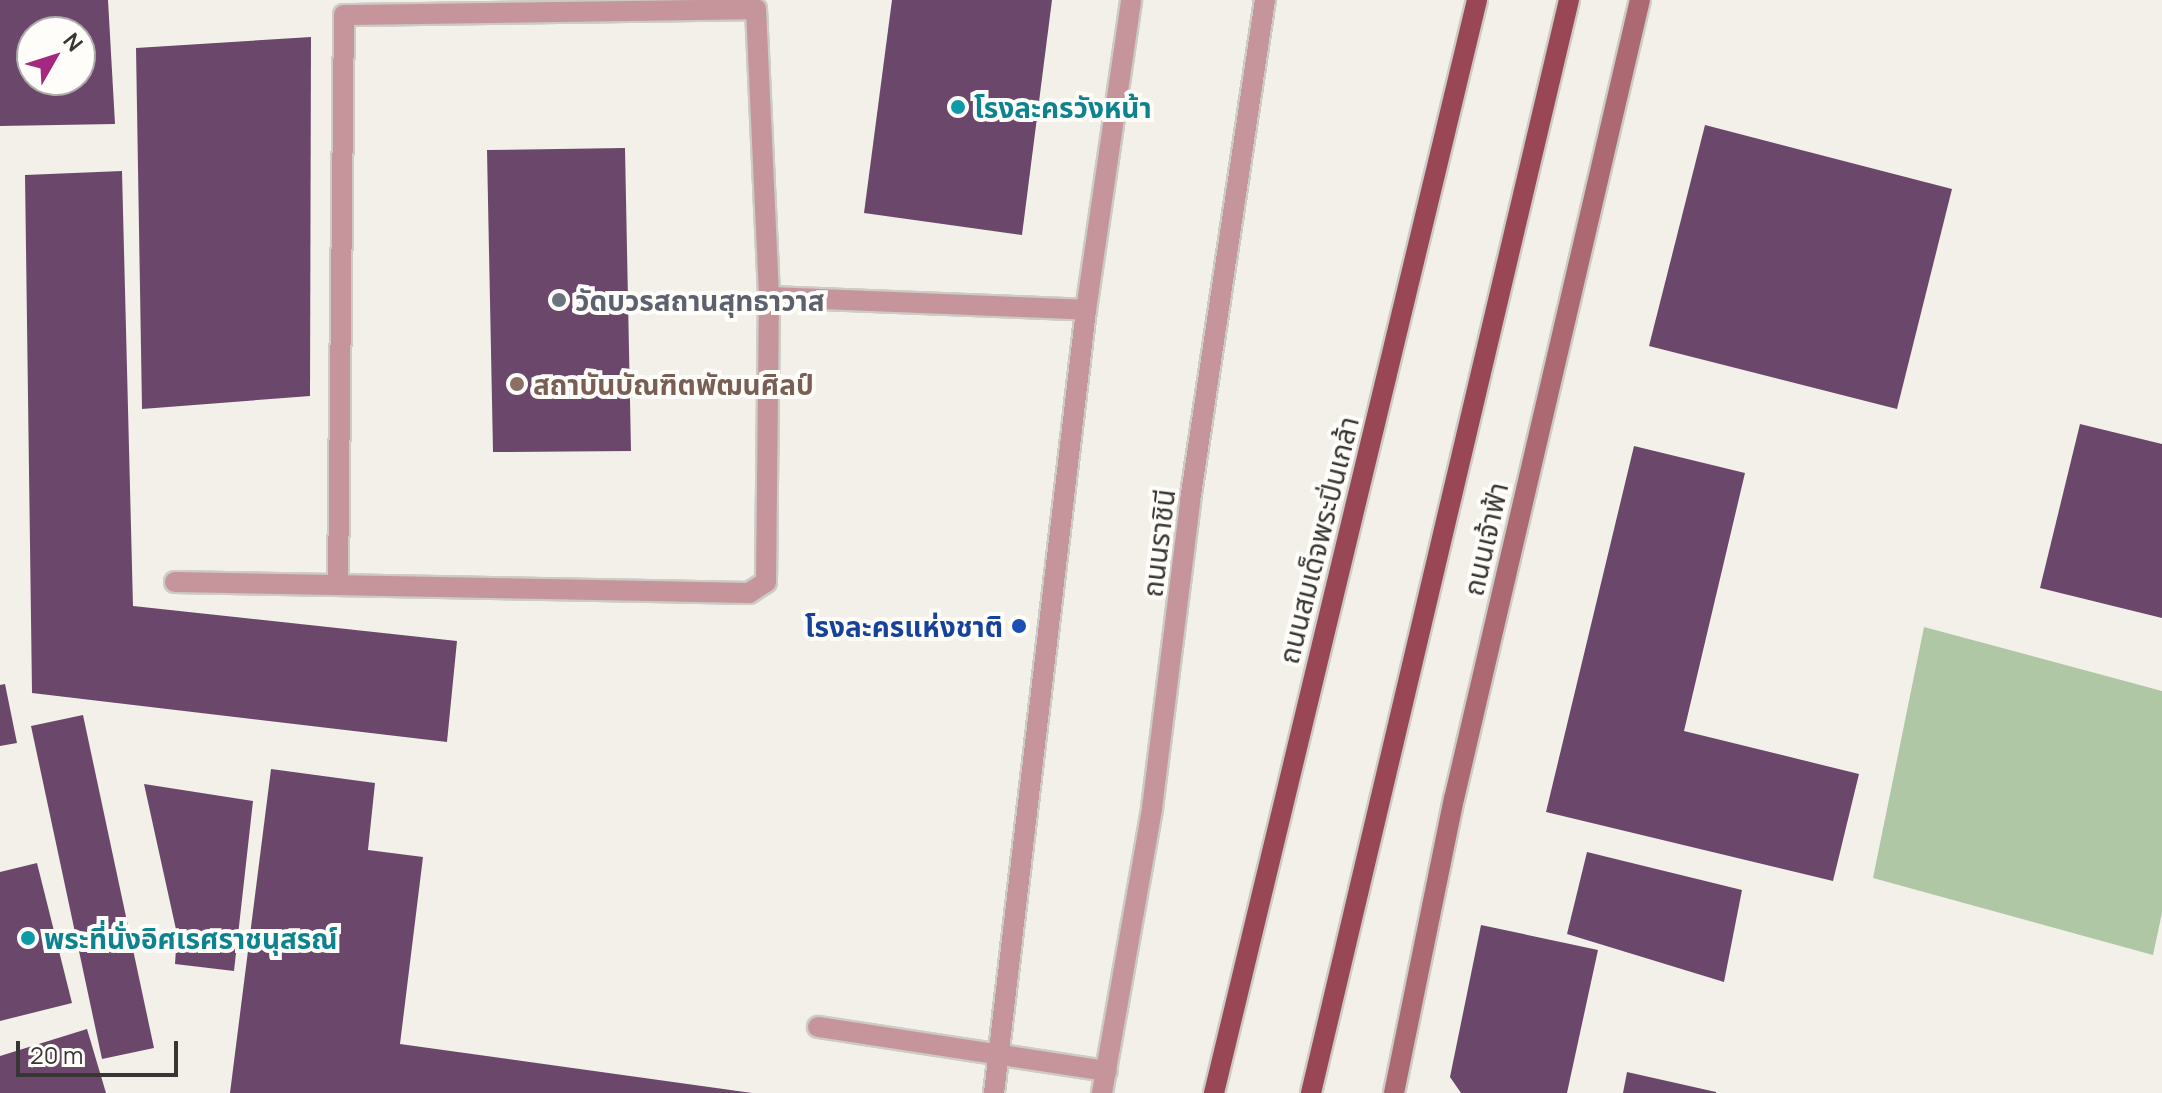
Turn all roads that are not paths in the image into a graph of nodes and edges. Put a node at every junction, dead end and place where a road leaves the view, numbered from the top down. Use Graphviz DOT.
graph roads {
  1 [pos="1131,0"];
  2 [pos="1265,0"];
  3 [pos="1477,0"];
  4 [pos="1569,0"];
  5 [pos="1640,0"];
  6 [pos="769,297"];
  7 [pos="1086,310"];
  8 [pos="175,582"];
  9 [pos="338,585"];
  10 [pos="818,1027"];
  11 [pos="999,1054"];
  12 [pos="1107,1071"];
  13 [pos="994,1093"];
  14 [pos="1102,1093"];
  15 [pos="1214,1093"];
  16 [pos="1311,1093"];
  17 [pos="1394,1093"];
  1 -- 7 [label="street"];
  2 -- 12 [label="street, ถนนราชินี"];
  3 -- 15 [label="main road, ถนนสมเด็จพระปิ่นเกล้า"];
  4 -- 16 [label="main road"];
  5 -- 17 [label="main road, ถนนเจ้าฟ้า"];
  6 -- 7 [label="street"];
  6 -- 9 [label="street"];
  6 -- 9 [label="street"];
  7 -- 11 [label="street"];
  8 -- 9 [label="street"];
  10 -- 11 [label="street"];
  11 -- 12 [label="street"];
  11 -- 13 [label="street"];
  12 -- 14 [label="street, ถนนราชินี"];
}
